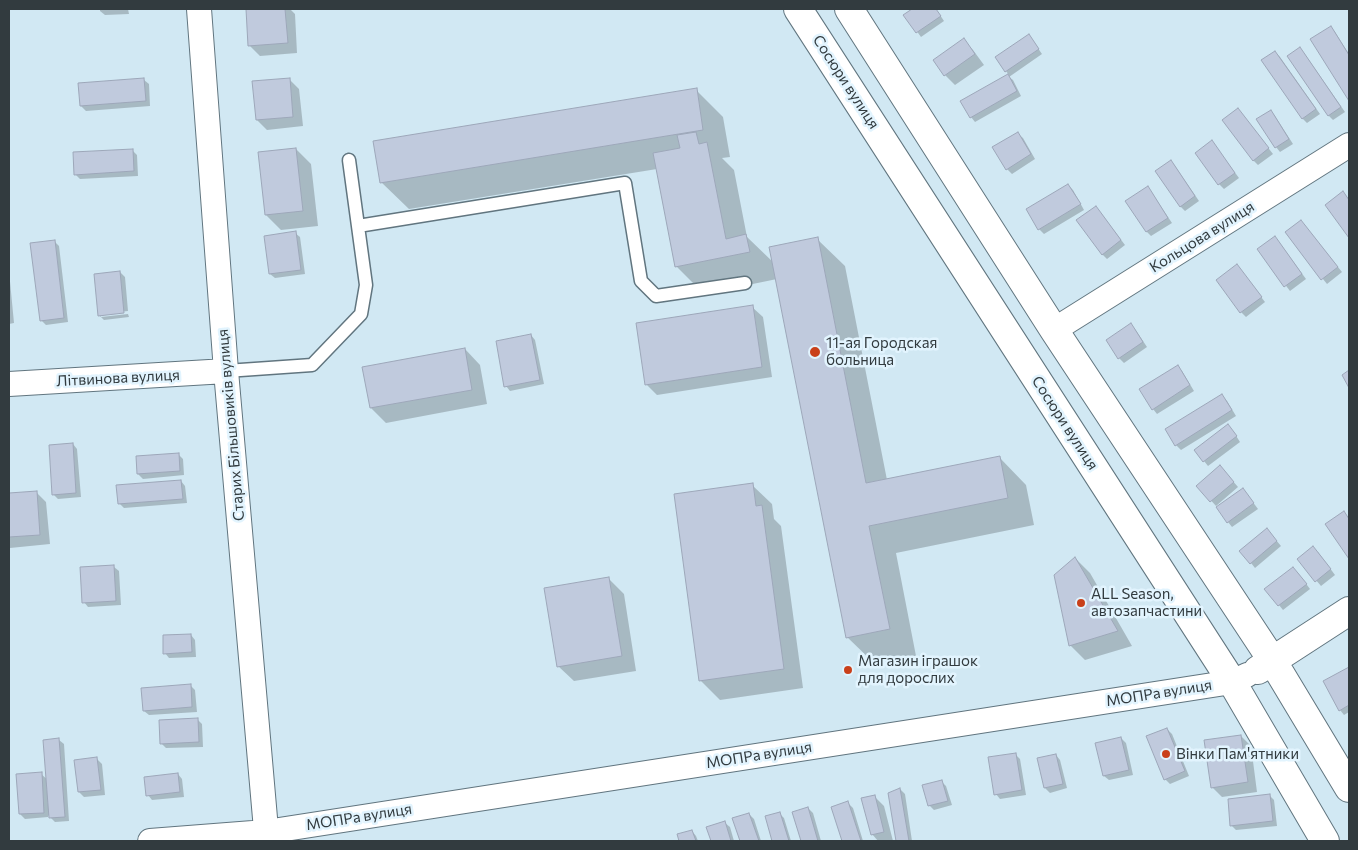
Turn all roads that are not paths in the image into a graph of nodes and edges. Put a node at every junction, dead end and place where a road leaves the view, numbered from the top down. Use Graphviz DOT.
graph roads {
  1 [pos="199,9"];
  2 [pos="798,9"];
  3 [pos="849,9"];
  4 [pos="1349,144"];
  5 [pos="350,160"];
  6 [pos="358,226"];
  7 [pos="745,283"];
  8 [pos="1054,330"];
  9 [pos="226,371"];
  10 [pos="9,384"];
  11 [pos="1349,612"];
  12 [pos="1265,665"];
  13 [pos="1232,682"];
  14 [pos="1349,788"];
  15 [pos="266,836"];
  16 [pos="150,841"];
  17 [pos="1325,841"];
  1 -- 9 [label="street, Старих Більшовиків вулиця"];
  2 -- 13 [label="street, Сосюри вулиця"];
  3 -- 8 [label="street"];
  4 -- 8 [label="street, Кольцова вулиця"];
  5 -- 6 [label="lane"];
  6 -- 7 [label="lane"];
  6 -- 9 [label="lane"];
  8 -- 12 [label="street"];
  9 -- 10 [label="street, Літвинова вулиця"];
  9 -- 15 [label="street, Старих Більшовиків вулиця"];
  11 -- 12 [label="street, МОПРа вулиця"];
  12 -- 13 [label="street, МОПРа вулиця"];
  12 -- 14 [label="street"];
  13 -- 15 [label="street, МОПРа вулиця"];
  13 -- 17 [label="street, Сосюри вулиця"];
  15 -- 16 [label="street, МОПРа вулиця"];
}
